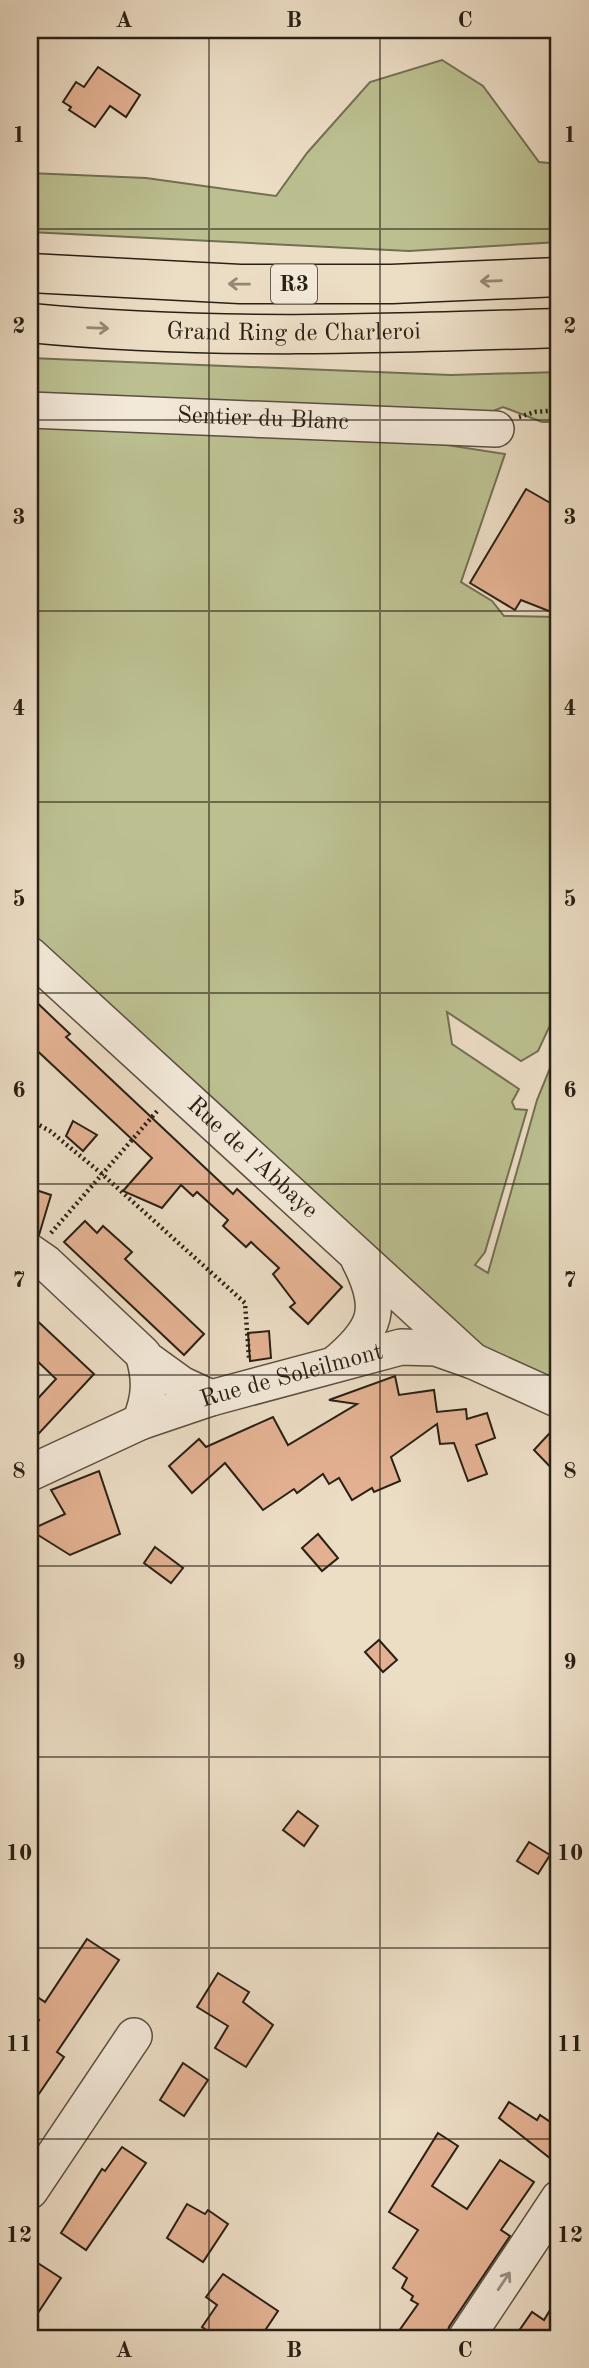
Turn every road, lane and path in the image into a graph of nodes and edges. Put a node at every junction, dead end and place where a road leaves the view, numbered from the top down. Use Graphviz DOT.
graph roads {
  1 [pos="30,273"];
  2 [pos="559,277"];
  3 [pos="30,323"];
  4 [pos="559,328"];
  5 [pos="30,410"];
  6 [pos="559,410"];
  7 [pos="496,429"];
  8 [pos="30,955"];
  9 [pos="177,1089"];
  10 [pos="30,1119"];
  11 [pos="102,1174"];
  12 [pos="356,1254"];
  13 [pos="36,1256"];
  14 [pos="145,1358"];
  15 [pos="473,1361"];
  16 [pos="335,1364"];
  17 [pos="251,1387"];
  18 [pos="211,1398"];
  19 [pos="559,1400"];
  20 [pos="140,1422"];
  21 [pos="30,1473"];
  22 [pos="134,2036"];
  23 [pos="30,2191"];
  24 [pos="559,2198"];
  25 [pos="466,2338"];
  2 -- 1 [label="highway, Grand Ring de Charleroi / R3, one-way"];
  3 -- 4 [label="highway, Grand Ring de Charleroi / R3, one-way"];
  5 -- 7 [label="street, Sentier du Blanc"];
  6 -- 7 [label="path"];
  8 -- 9 [label="street, Rue de l'Abbaye"];
  9 -- 11 [label="path"];
  9 -- 12 [label="street, Rue de l'Abbaye"];
  10 -- 11 [label="path"];
  11 -- 13 [label="path"];
  11 -- 17 [label="path"];
  12 -- 15 [label="street, Rue de l'Abbaye"];
  12 -- 16 [label="street"];
  13 -- 14 [label="street"];
  14 -- 18 [label="street"];
  14 -- 20 [label="street"];
  15 -- 16 [label="street, Rue de Soleilmont"];
  15 -- 19 [label="street, Rue de Soleilmont"];
  16 -- 17 [label="street, Rue de Soleilmont"];
  17 -- 18 [label="street, Rue de Soleilmont"];
  18 -- 20 [label="street, Rue de Soleilmont"];
  20 -- 21 [label="street, Rue de Soleilmont"];
  22 -- 23 [label="street"];
  25 -- 24 [label="street, one-way"];
}
